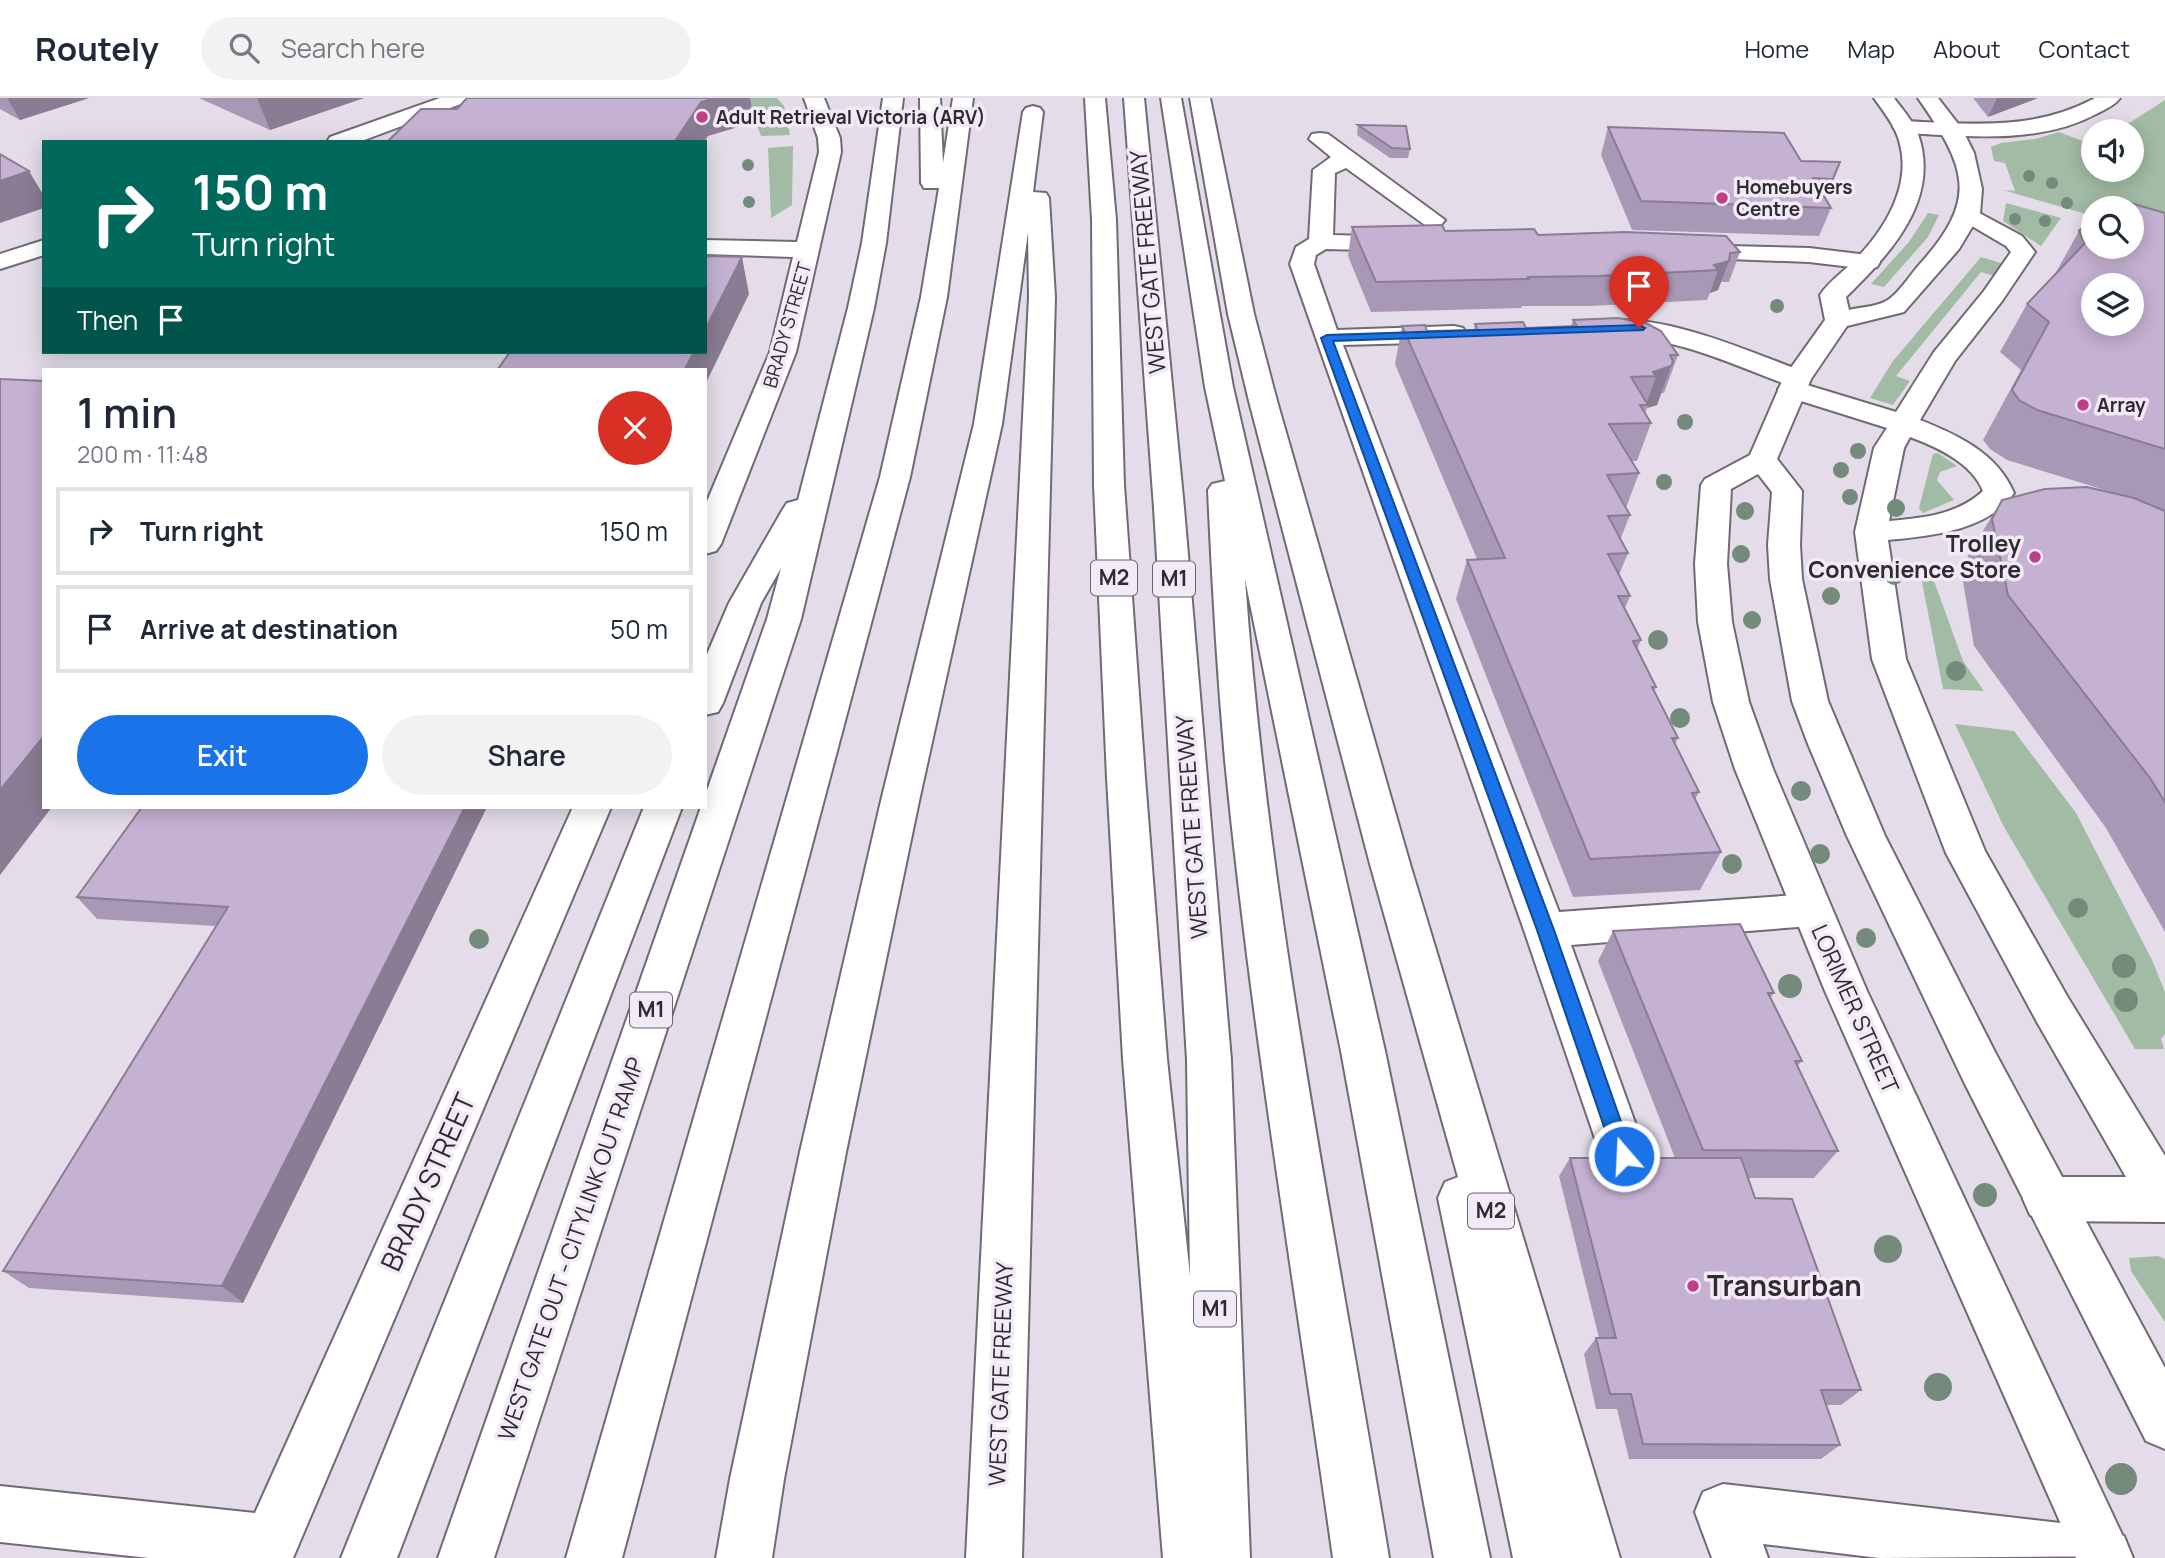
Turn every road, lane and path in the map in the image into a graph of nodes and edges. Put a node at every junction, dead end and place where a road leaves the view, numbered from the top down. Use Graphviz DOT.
graph roads {
  1 [pos="459,98"];
  2 [pos="814,98"];
  3 [pos="893,98"];
  4 [pos="930,98"];
  5 [pos="963,98"];
  6 [pos="1095,98"];
  7 [pos="1134,98"];
  8 [pos="1171,98"];
  9 [pos="1200,98"];
  10 [pos="1884,98"];
  11 [pos="1928,98"];
  12 [pos="2110,98"];
  13 [pos="1033,105"];
  14 [pos="1904,128"];
  15 [pos="1951,129"];
  16 [pos="1320,139"];
  17 [pos="344,140"];
  18 [pos="1350,161"];
  19 [pos="1968,214"];
  20 [pos="1433,220"];
  21 [pos="1321,242"];
  22 [pos="1433,245"];
  23 [pos="707,247"];
  24 [pos="42,248"];
  25 [pos="808,250"];
  26 [pos="1670,251"];
  27 [pos="0,262"];
  28 [pos="1868,262"];
  29 [pos="934,298"];
  30 [pos="1838,320"];
  31 [pos="1572,330"];
  32 [pos="1490,333"];
  33 [pos="1327,338"];
  34 [pos="1794,384"];
  35 [pos="1219,387"];
  36 [pos="1900,424"];
  37 [pos="825,459"];
  38 [pos="1762,460"];
  39 [pos="1871,532"];
  40 [pos="707,539"];
  41 [pos="707,697"];
  42 [pos="591,809"];
  43 [pos="662,809"];
  44 [pos="1390,864"];
  45 [pos="1811,910"];
  46 [pos="1545,930"];
  47 [pos="1624,1156"];
  48 [pos="2048,1199"];
  49 [pos="2165,1199"];
  50 [pos="2165,1422"];
  51 [pos="0,1514"];
  52 [pos="267,1551"];
  53 [pos="2105,1557"];
  54 [pos="369,1558"];
  55 [pos="466,1558"];
  56 [pos="594,1558"];
  57 [pos="744,1558"];
  58 [pos="994,1558"];
  59 [pos="1191,1558"];
  60 [pos="1222,1558"];
  61 [pos="1361,1558"];
  62 [pos="1462,1558"];
  63 [pos="1541,1558"];
  64 [pos="1592,1558"];
  65 [pos="1740,1558"];
  1 -- 17 [label="main road"];
  2 -- 25 [label="main road, BRADY STREET"];
  3 -- 37 [label="main road, M1"];
  4 -- 29 [label="main road"];
  5 -- 29 [label="main road"];
  6 -- 59 [label="main road, M2"];
  7 -- 60 [label="main road, WEST GATE FREEWAY / M1"];
  8 -- 35 [label="main road"];
  9 -- 44 [label="main road, M2"];
  10 -- 14 [label="main road"];
  11 -- 15 [label="main road"];
  12 -- 15 [label="main road"];
  13 -- 57 [label="main road"];
  13 -- 58 [label="main road, WEST GATE FREEWAY"];
  14 -- 15 [label="main road"];
  14 -- 28 [label="main road"];
  15 -- 19 [label="main road"];
  16 -- 18 [label="main road"];
  18 -- 20 [label="main road"];
  18 -- 21 [label="main road"];
  19 -- 30 [label="main road"];
  19 -- 36 [label="main road"];
  21 -- 22 [label="main road"];
  21 -- 33 [label="main road"];
  23 -- 25 [label="main road"];
  24 -- 27 [label="main road"];
  25 -- 40 [label="main road, BRADY STREET"];
  26 -- 28 [label="main road"];
  28 -- 30 [label="main road"];
  29 -- 56 [label="main road"];
  30 -- 34 [label="main road"];
  31 -- 34 [label="main road"];
  32 -- 33 [label="main road"];
  33 -- 46 [label="main road"];
  34 -- 36 [label="main road"];
  34 -- 38 [label="main road"];
  35 -- 61 [label="main road"];
  35 -- 62 [label="main road"];
  36 -- 39 [label="main road"];
  36 -- 39 [label="main road"];
  37 -- 41 [label="main road"];
  37 -- 55 [label="main road, WEST GATE OUT - CITYLINK OUT RAMP / M1"];
  38 -- 45 [label="main road, LORIMER STREET"];
  38 -- 48 [label="main road"];
  39 -- 49 [label="main road"];
  42 -- 52 [label="main road, BRADY STREET"];
  43 -- 54 [label="main road"];
  44 -- 63 [label="main road, M2"];
  44 -- 64 [label="main road, M2"];
  45 -- 46 [label="main road"];
  45 -- 53 [label="main road, LORIMER STREET"];
  46 -- 47 [label="main road"];
  48 -- 49 [label="main road"];
  48 -- 50 [label="main road"];
  51 -- 52 [label="main road"];
  53 -- 65 [label="main road"];
}
